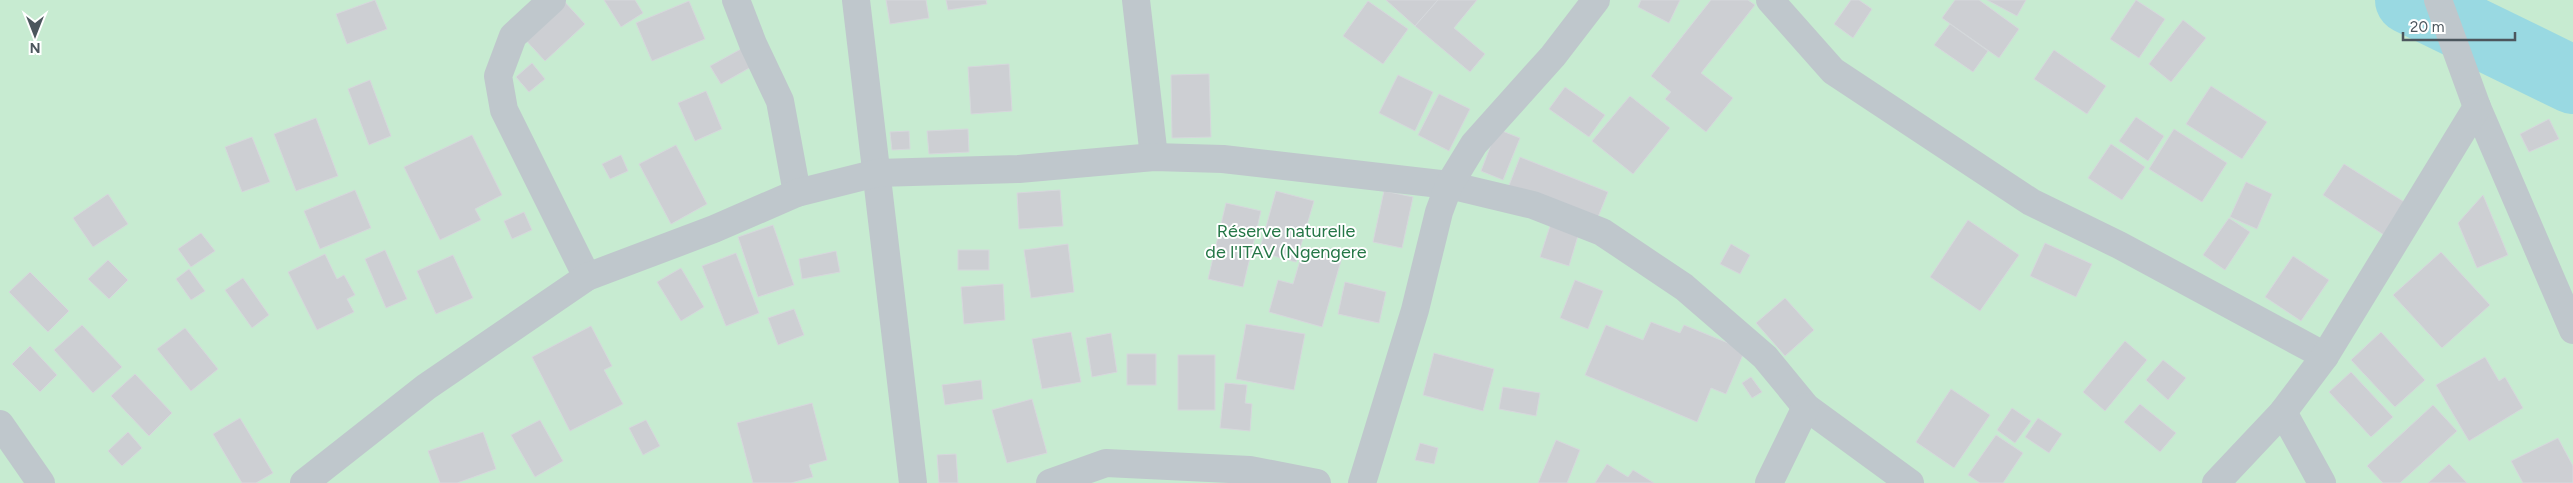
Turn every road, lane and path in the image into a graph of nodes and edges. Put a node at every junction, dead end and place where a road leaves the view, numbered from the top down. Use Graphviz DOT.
graph roads {
  1 [pos="552,0"];
  2 [pos="736,0"];
  3 [pos="856,0"];
  4 [pos="1136,0"];
  5 [pos="1596,0"];
  6 [pos="1770,0"];
  7 [pos="2438,0"];
  8 [pos="2478,107"];
  9 [pos="1154,157"];
  10 [pos="877,173"];
  11 [pos="1449,185"];
  12 [pos="797,193"];
  13 [pos="587,277"];
  14 [pos="2573,330"];
  15 [pos="2325,356"];
  16 [pos="1806,407"];
  17 [pos="2283,412"];
  18 [pos="0,424"];
  19 [pos="41,483"];
  20 [pos="304,483"];
  21 [pos="913,483"];
  22 [pos="1050,483"];
  23 [pos="1317,483"];
  24 [pos="1362,483"];
  25 [pos="1769,483"];
  26 [pos="1910,483"];
  27 [pos="2216,483"];
  28 [pos="2322,483"];
  1 -- 13 [label="street"];
  2 -- 12 [label="street"];
  3 -- 10 [label="street"];
  4 -- 9 [label="street"];
  5 -- 11 [label="street"];
  6 -- 15 [label="street"];
  7 -- 8 [label="street"];
  8 -- 14 [label="street"];
  8 -- 15 [label="street"];
  9 -- 10 [label="street"];
  9 -- 11 [label="street"];
  10 -- 12 [label="street"];
  10 -- 21 [label="street"];
  11 -- 16 [label="street"];
  11 -- 24 [label="street"];
  12 -- 13 [label="street"];
  13 -- 20 [label="street"];
  15 -- 17 [label="street"];
  16 -- 25 [label="street"];
  16 -- 26 [label="street"];
  17 -- 27 [label="street"];
  17 -- 28 [label="street"];
  18 -- 19 [label="street"];
  22 -- 23 [label="street"];
}
